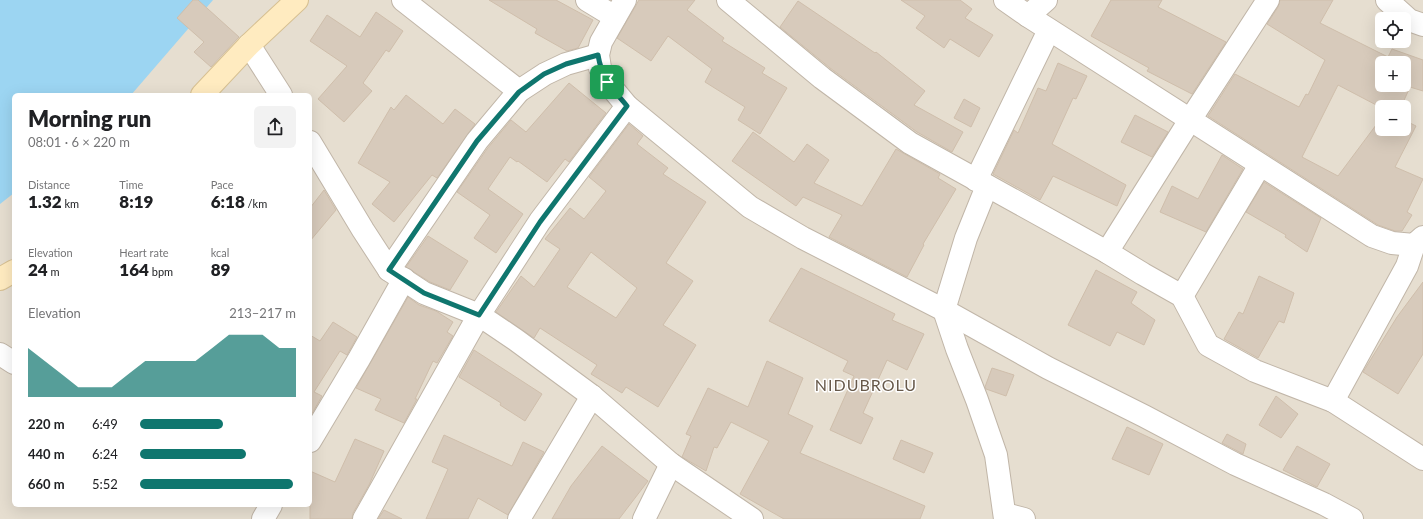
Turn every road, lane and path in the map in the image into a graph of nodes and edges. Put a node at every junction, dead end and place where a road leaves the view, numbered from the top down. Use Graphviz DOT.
graph roads {
  1 [pos="297,0"];
  2 [pos="403,0"];
  3 [pos="587,0"];
  4 [pos="728,0"];
  5 [pos="1005,0"];
  6 [pos="1046,0"];
  7 [pos="1268,0"];
  8 [pos="1387,0"];
  9 [pos="620,8"];
  10 [pos="1028,16"];
  11 [pos="1423,25"];
  12 [pos="1049,30"];
  13 [pos="249,45"];
  14 [pos="598,55"];
  15 [pos="519,92"];
  16 [pos="204,93"];
  17 [pos="280,93"];
  18 [pos="627,106"];
  19 [pos="1190,120"];
  20 [pos="312,145"];
  21 [pos="1260,165"];
  22 [pos="982,183"];
  23 [pos="1418,241"];
  24 [pos="1106,252"];
  25 [pos="396,274"];
  26 [pos="1182,296"];
  27 [pos="944,310"];
  28 [pos="479,315"];
  29 [pos="0,354"];
  30 [pos="12,362"];
  31 [pos="592,396"];
  32 [pos="1333,401"];
  33 [pos="312,438"];
  34 [pos="1423,459"];
  35 [pos="671,464"];
  36 [pos="270,507"];
  37 [pos="1011,517"];
  38 [pos="263,519"];
  39 [pos="364,519"];
  40 [pos="519,519"];
  41 [pos="644,519"];
  42 [pos="752,519"];
  43 [pos="1352,519"];
  1 -- 13 [label="main road"];
  2 -- 15 [label="street"];
  3 -- 9 [label="street"];
  4 -- 22 [label="street"];
  5 -- 10 [label="street"];
  6 -- 10 [label="street"];
  7 -- 19 [label="street"];
  8 -- 11 [label="street"];
  9 -- 14 [label="street"];
  10 -- 12 [label="street"];
  12 -- 19 [label="street"];
  12 -- 22 [label="street"];
  13 -- 16 [label="main road"];
  13 -- 17 [label="street"];
  14 -- 15 [label="street"];
  14 -- 18 [label="street"];
  15 -- 25 [label="street"];
  18 -- 27 [label="street"];
  18 -- 28 [label="street"];
  19 -- 21 [label="street"];
  19 -- 24 [label="street"];
  20 -- 25 [label="street"];
  21 -- 23 [label="street"];
  21 -- 26 [label="street"];
  22 -- 24 [label="street"];
  22 -- 27 [label="street"];
  23 -- 32 [label="street"];
  24 -- 26 [label="street"];
  25 -- 28 [label="street"];
  25 -- 33 [label="street"];
  26 -- 32 [label="street"];
  27 -- 37 [label="street"];
  27 -- 43 [label="street"];
  28 -- 31 [label="street"];
  28 -- 39 [label="street"];
  29 -- 30 [label="street"];
  31 -- 35 [label="street"];
  31 -- 40 [label="street"];
  32 -- 34 [label="street"];
  35 -- 41 [label="street"];
  35 -- 42 [label="street"];
  36 -- 38 [label="street"];
}
